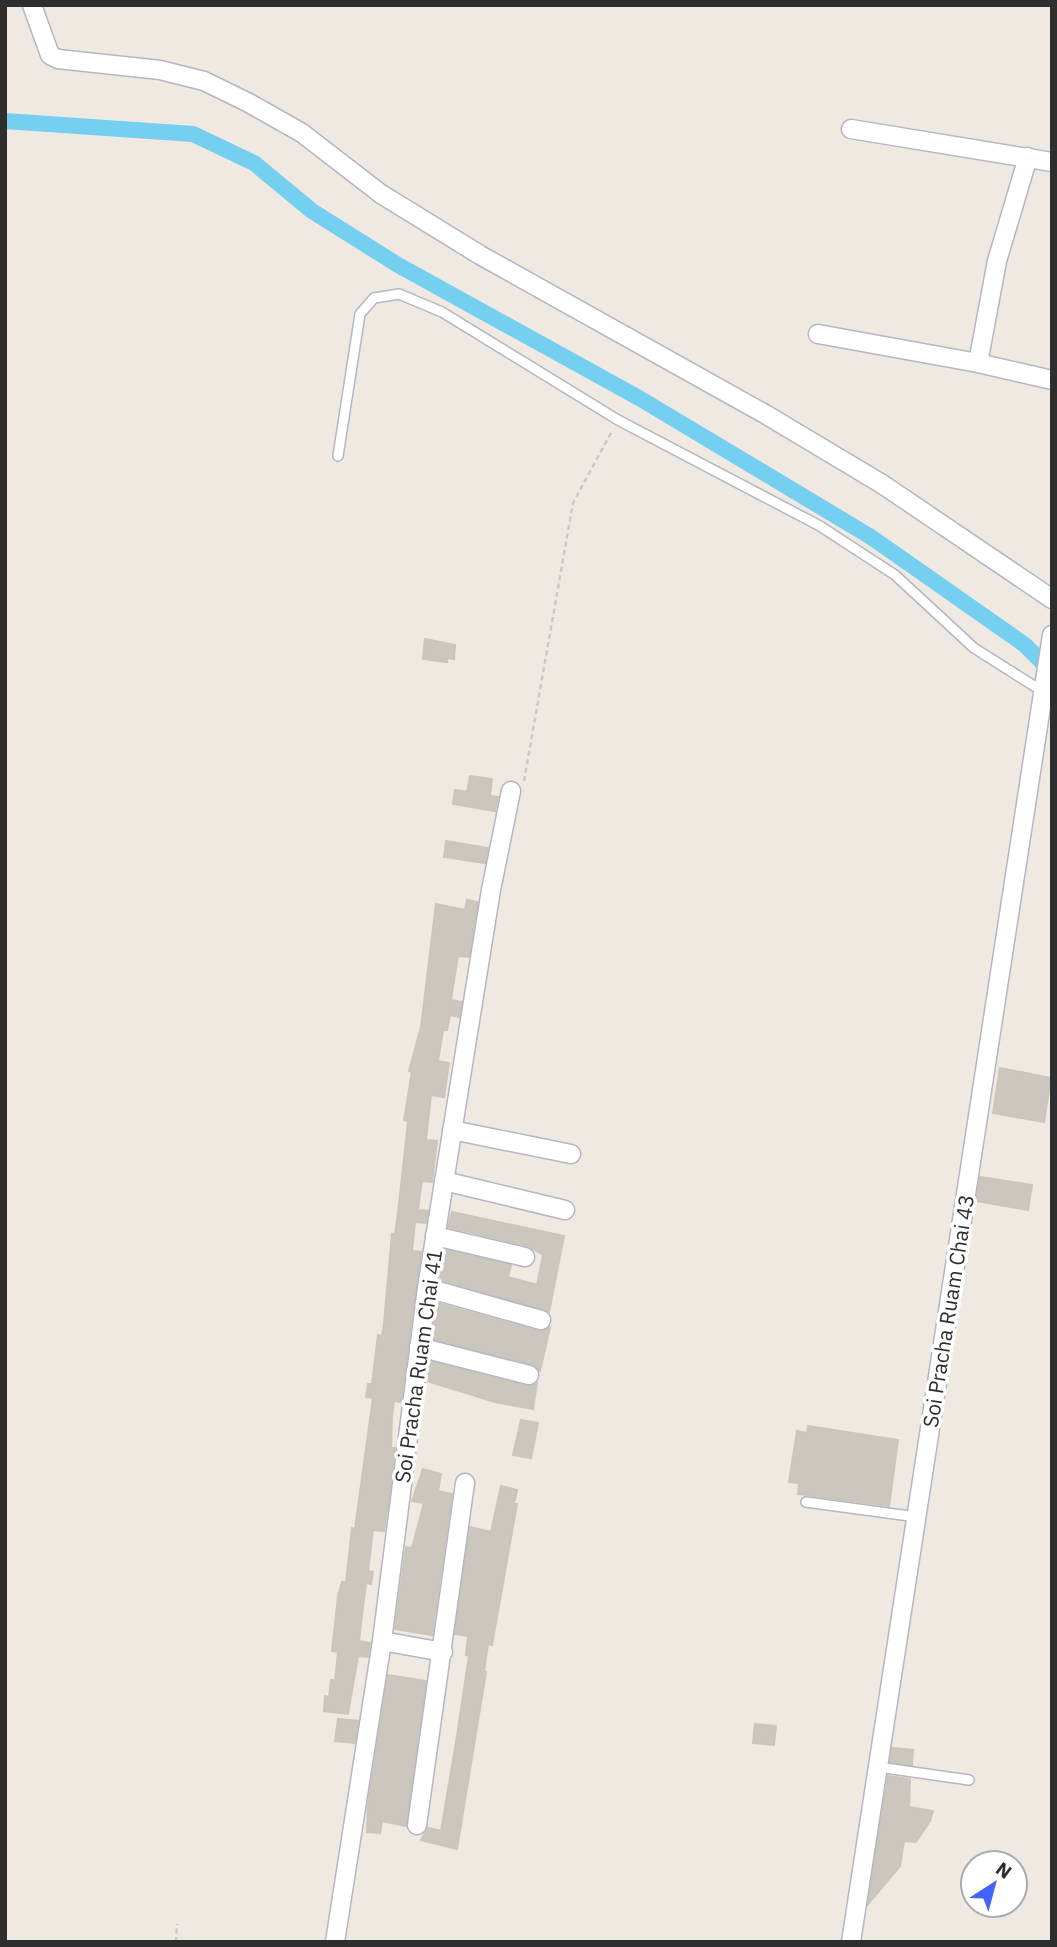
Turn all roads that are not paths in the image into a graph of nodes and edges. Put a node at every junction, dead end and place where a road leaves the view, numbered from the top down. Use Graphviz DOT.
graph roads {
  1 [pos="32,5"];
  2 [pos="851,129"];
  3 [pos="1028,157"];
  4 [pos="1052,162"];
  5 [pos="818,334"];
  6 [pos="978,362"];
  7 [pos="1052,380"];
  8 [pos="338,456"];
  9 [pos="1052,599"];
  10 [pos="1052,635"];
  11 [pos="1045,697"];
  12 [pos="517,788"];
  13 [pos="452,1130"];
  14 [pos="571,1154"];
  15 [pos="444,1181"];
  16 [pos="565,1210"];
  17 [pos="435,1236"];
  18 [pos="525,1257"];
  19 [pos="426,1289"];
  20 [pos="541,1320"];
  21 [pos="419,1347"];
  22 [pos="529,1375"];
  23 [pos="465,1483"];
  24 [pos="806,1502"];
  25 [pos="917,1517"];
  26 [pos="382,1642"];
  27 [pos="443,1652"];
  28 [pos="878,1767"];
  29 [pos="969,1780"];
  30 [pos="417,1825"];
  31 [pos="335,1942"];
  32 [pos="851,1942"];
  1 -- 9 [label="street"];
  2 -- 3 [label="street"];
  3 -- 4 [label="street"];
  3 -- 6 [label="street"];
  5 -- 6 [label="street"];
  6 -- 7 [label="street"];
  8 -- 11 [label="lane"];
  10 -- 11 [label="street, Soi Pracha Ruam Chai 43"];
  11 -- 25 [label="street, Soi Pracha Ruam Chai 43"];
  12 -- 13 [label="street, Soi Pracha Ruam Chai 41"];
  13 -- 14 [label="street"];
  13 -- 15 [label="street, Soi Pracha Ruam Chai 41"];
  15 -- 16 [label="street"];
  15 -- 17 [label="street, Soi Pracha Ruam Chai 41"];
  17 -- 18 [label="street"];
  17 -- 19 [label="street, Soi Pracha Ruam Chai 41"];
  19 -- 20 [label="street"];
  19 -- 21 [label="street, Soi Pracha Ruam Chai 41"];
  21 -- 22 [label="street"];
  21 -- 26 [label="street, Soi Pracha Ruam Chai 41"];
  23 -- 27 [label="street"];
  24 -- 25 [label="lane"];
  25 -- 28 [label="street, Soi Pracha Ruam Chai 43"];
  26 -- 27 [label="street"];
  26 -- 31 [label="street, Soi Pracha Ruam Chai 41"];
  27 -- 30 [label="street"];
  28 -- 29 [label="lane"];
  28 -- 32 [label="street, Soi Pracha Ruam Chai 43"];
}
